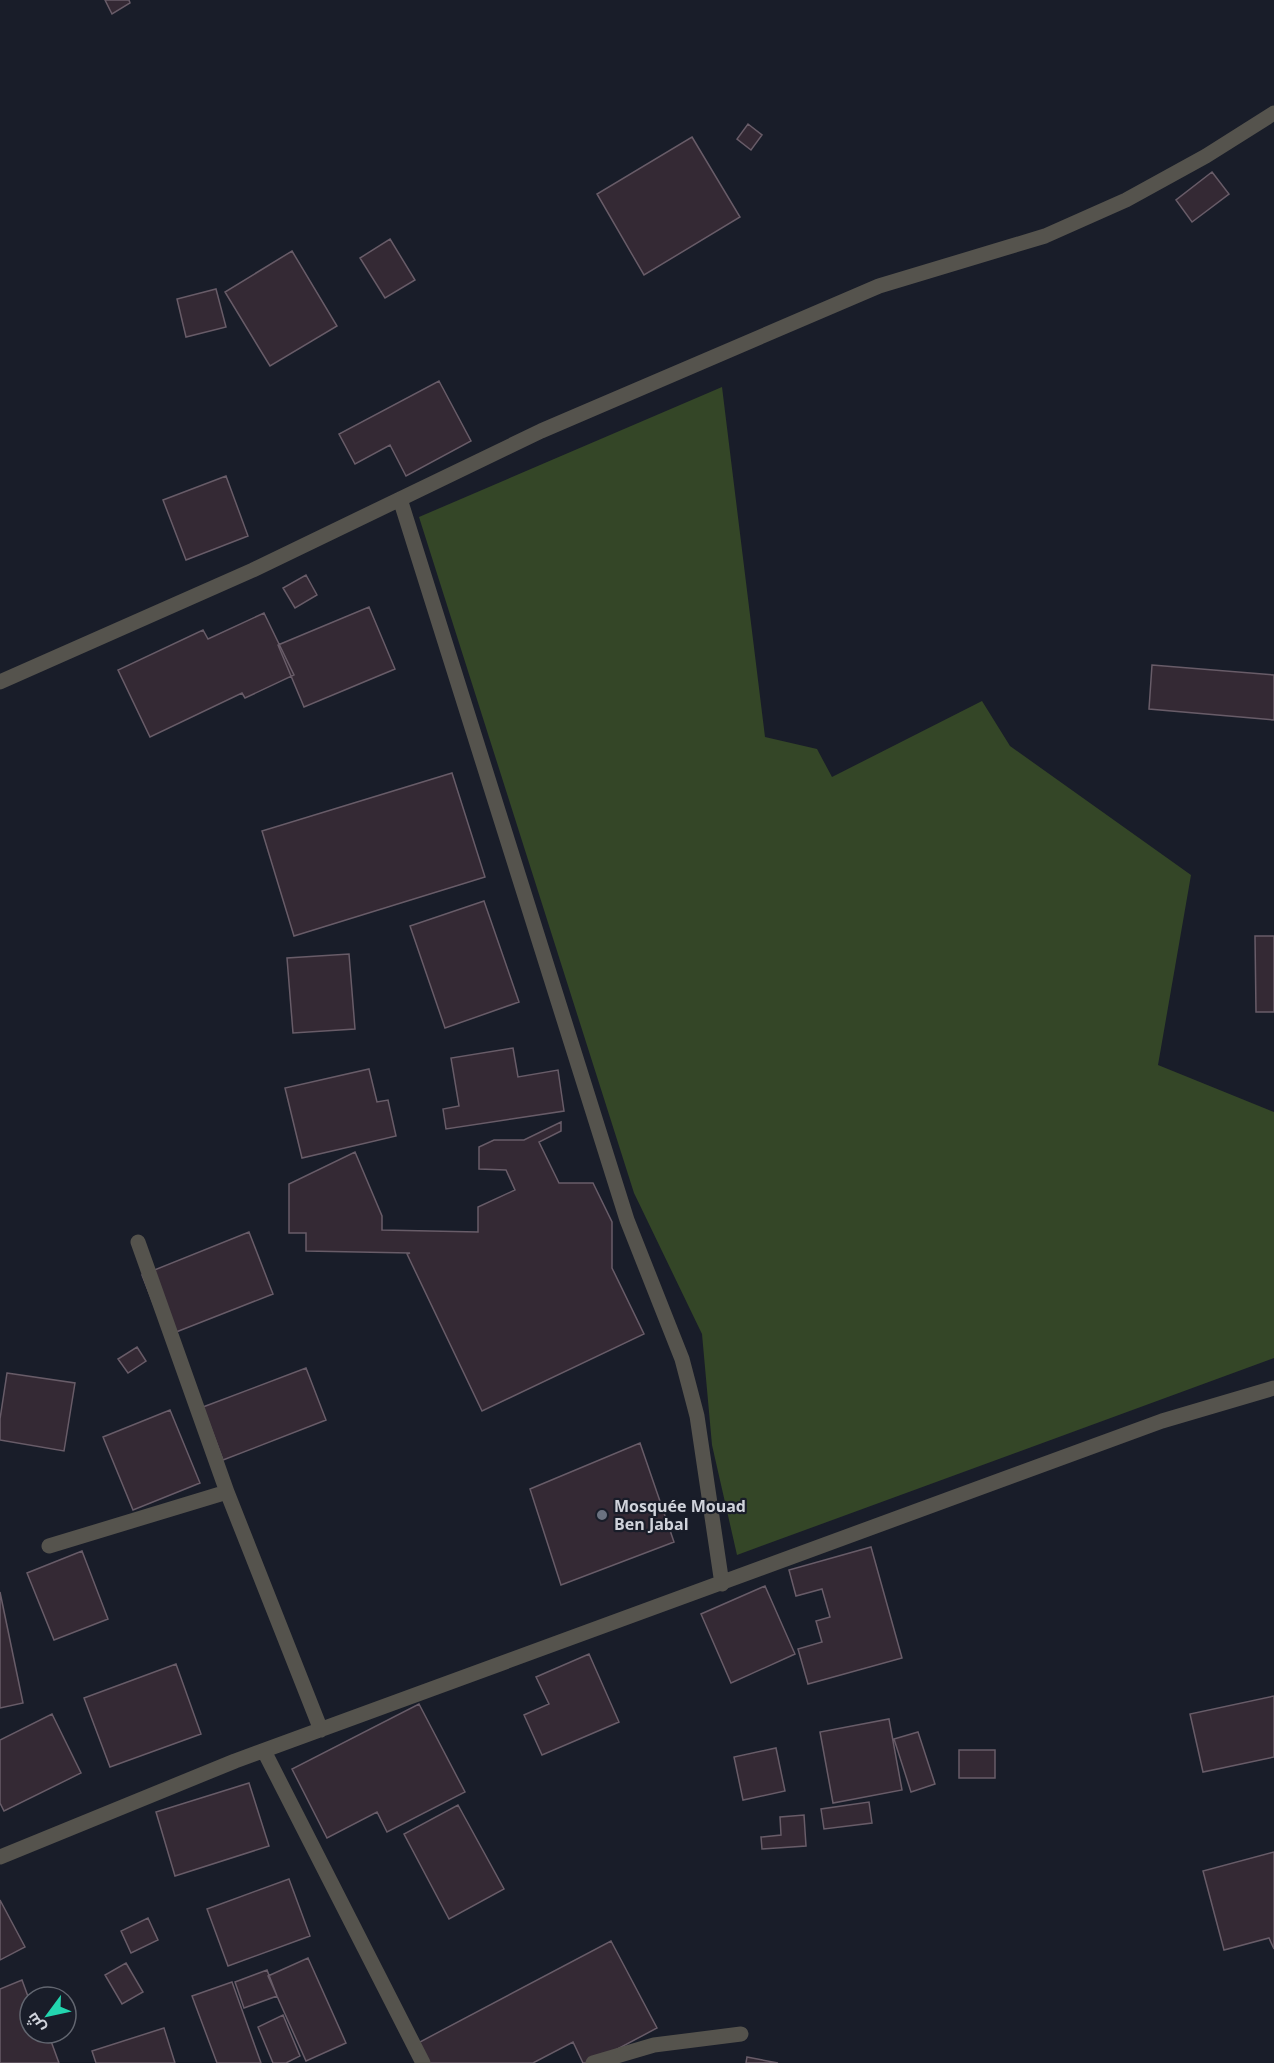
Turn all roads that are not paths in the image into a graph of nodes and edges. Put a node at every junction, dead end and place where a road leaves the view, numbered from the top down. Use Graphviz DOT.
graph roads {
  1 [pos="1274,113"];
  2 [pos="400,500"];
  3 [pos="0,682"];
  4 [pos="138,1242"];
  5 [pos="1274,1388"];
  6 [pos="227,1492"];
  7 [pos="49,1546"];
  8 [pos="722,1584"];
  9 [pos="321,1730"];
  10 [pos="264,1751"];
  11 [pos="0,1857"];
  12 [pos="741,2034"];
  13 [pos="423,2063"];
  14 [pos="593,2063"];
  1 -- 2 [label="street"];
  2 -- 3 [label="street"];
  2 -- 8 [label="street"];
  4 -- 6 [label="street"];
  5 -- 8 [label="street"];
  6 -- 7 [label="street"];
  6 -- 9 [label="street"];
  8 -- 9 [label="street"];
  9 -- 10 [label="street"];
  10 -- 11 [label="street"];
  10 -- 13 [label="street"];
  12 -- 14 [label="street"];
}
